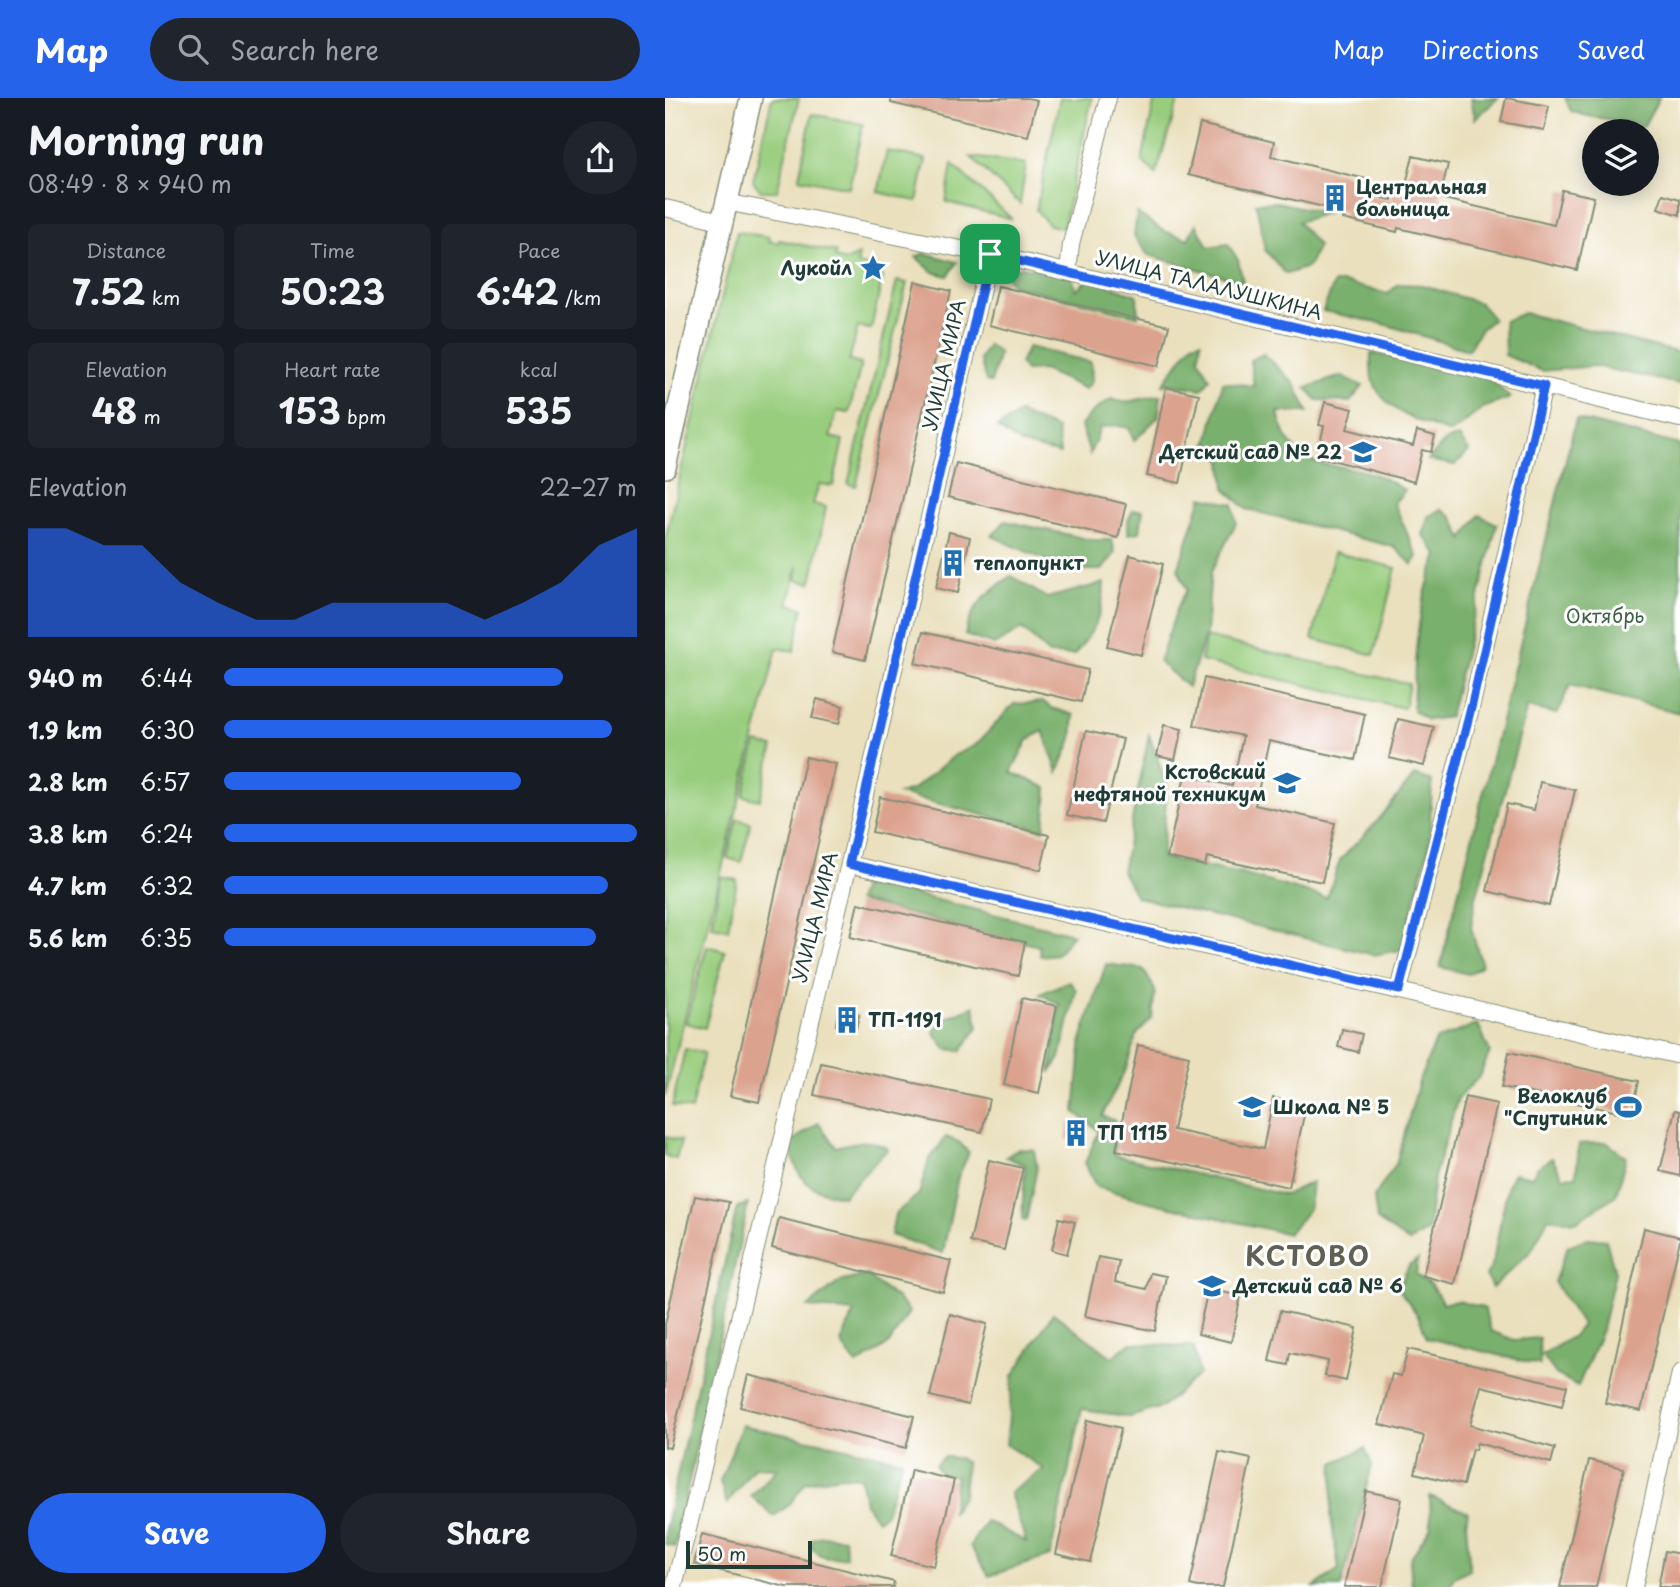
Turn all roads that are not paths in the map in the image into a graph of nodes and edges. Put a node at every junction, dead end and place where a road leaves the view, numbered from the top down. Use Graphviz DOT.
graph roads {
  1 [pos="751,98"];
  2 [pos="1108,98"];
  3 [pos="665,208"];
  4 [pos="723,211"];
  5 [pos="990,254"];
  6 [pos="1068,272"];
  7 [pos="1544,386"];
  8 [pos="1680,419"];
  9 [pos="665,467"];
  10 [pos="849,864"];
  11 [pos="1399,990"];
  12 [pos="1680,1056"];
  13 [pos="1680,1373"];
  14 [pos="674,1587"];
  15 [pos="1634,1587"];
  1 -- 4 [label="street"];
  2 -- 6 [label="street"];
  3 -- 4 [label="street, УЛИЦА ТАЛАЛУШКИНА"];
  4 -- 5 [label="street, УЛИЦА ТАЛАЛУШКИНА"];
  4 -- 9 [label="street"];
  5 -- 6 [label="street, УЛИЦА ТАЛАЛУШКИНА"];
  5 -- 10 [label="street, УЛИЦА МИРА"];
  6 -- 7 [label="street, УЛИЦА ТАЛАЛУШКИНА"];
  7 -- 8 [label="street, УЛИЦА ТАЛАЛУШКИНА"];
  7 -- 11 [label="street"];
  10 -- 11 [label="street"];
  10 -- 14 [label="street, УЛИЦА МИРА"];
  11 -- 12 [label="street"];
  13 -- 15 [label="street"];
}
